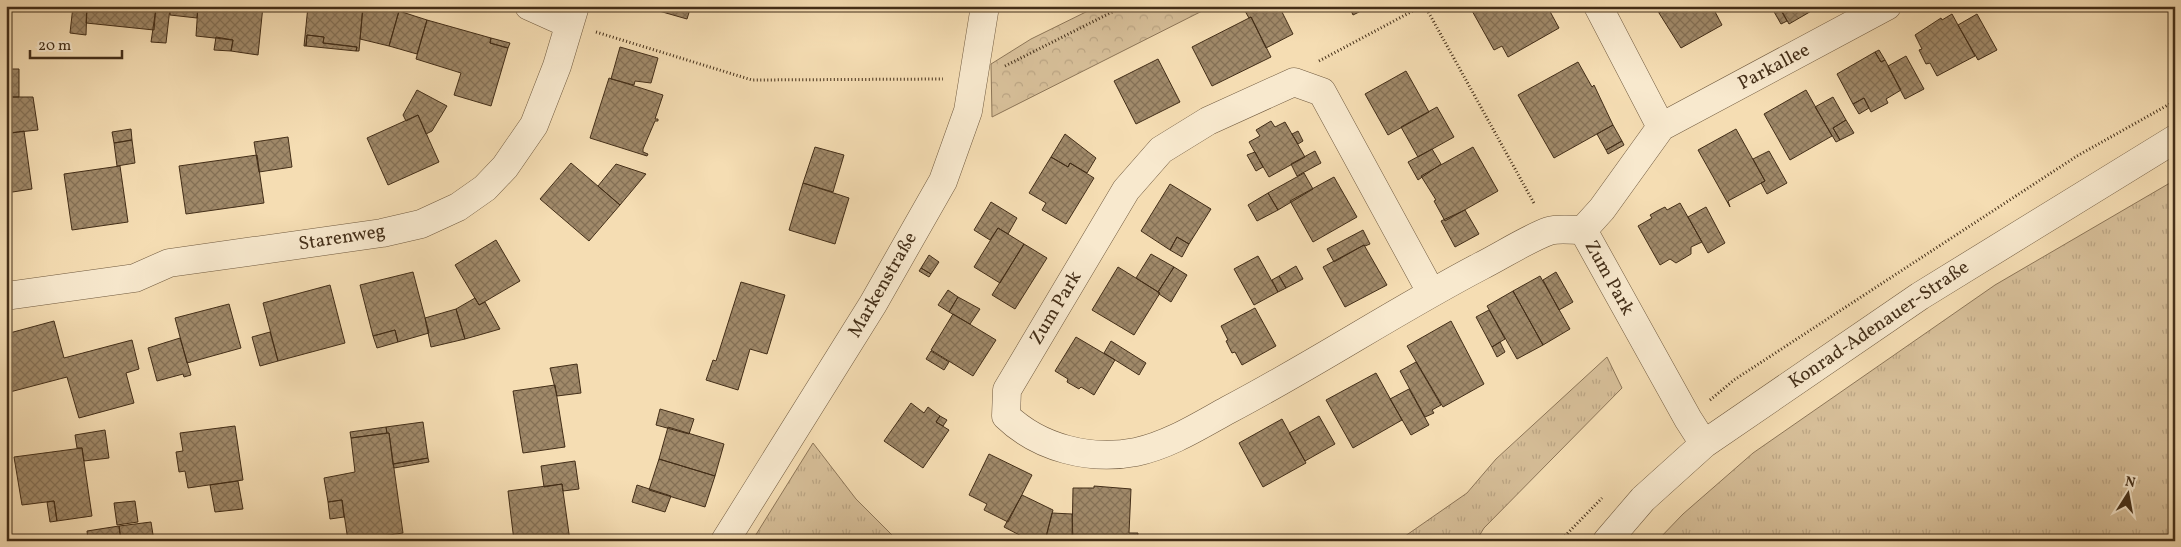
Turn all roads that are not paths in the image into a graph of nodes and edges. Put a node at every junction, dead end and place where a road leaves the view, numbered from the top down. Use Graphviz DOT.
graph roads {
  1 [pos="529,6"];
  2 [pos="985,6"];
  3 [pos="1598,6"];
  4 [pos="1887,6"];
  5 [pos="572,15"];
  6 [pos="1661,127"];
  7 [pos="2175,139"];
  8 [pos="1582,230"];
  9 [pos="1431,292"];
  10 [pos="6,296"];
  11 [pos="1704,444"];
  12 [pos="725,541"];
  13 [pos="1607,541"];
  1 -- 5 [label="street"];
  2 -- 12 [label="street, Markenstraße"];
  3 -- 6 [label="street"];
  4 -- 6 [label="street, Parkallee"];
  5 -- 10 [label="street, Starenweg"];
  6 -- 8 [label="street, Parkallee"];
  7 -- 11 [label="street, Konrad-Adenauer-Straße"];
  8 -- 9 [label="street, Zum Park"];
  8 -- 11 [label="street, Zum Park"];
  9 -- 9 [label="street, Zum Park"];
  11 -- 13 [label="street, Konrad-Adenauer-Straße"];
}
